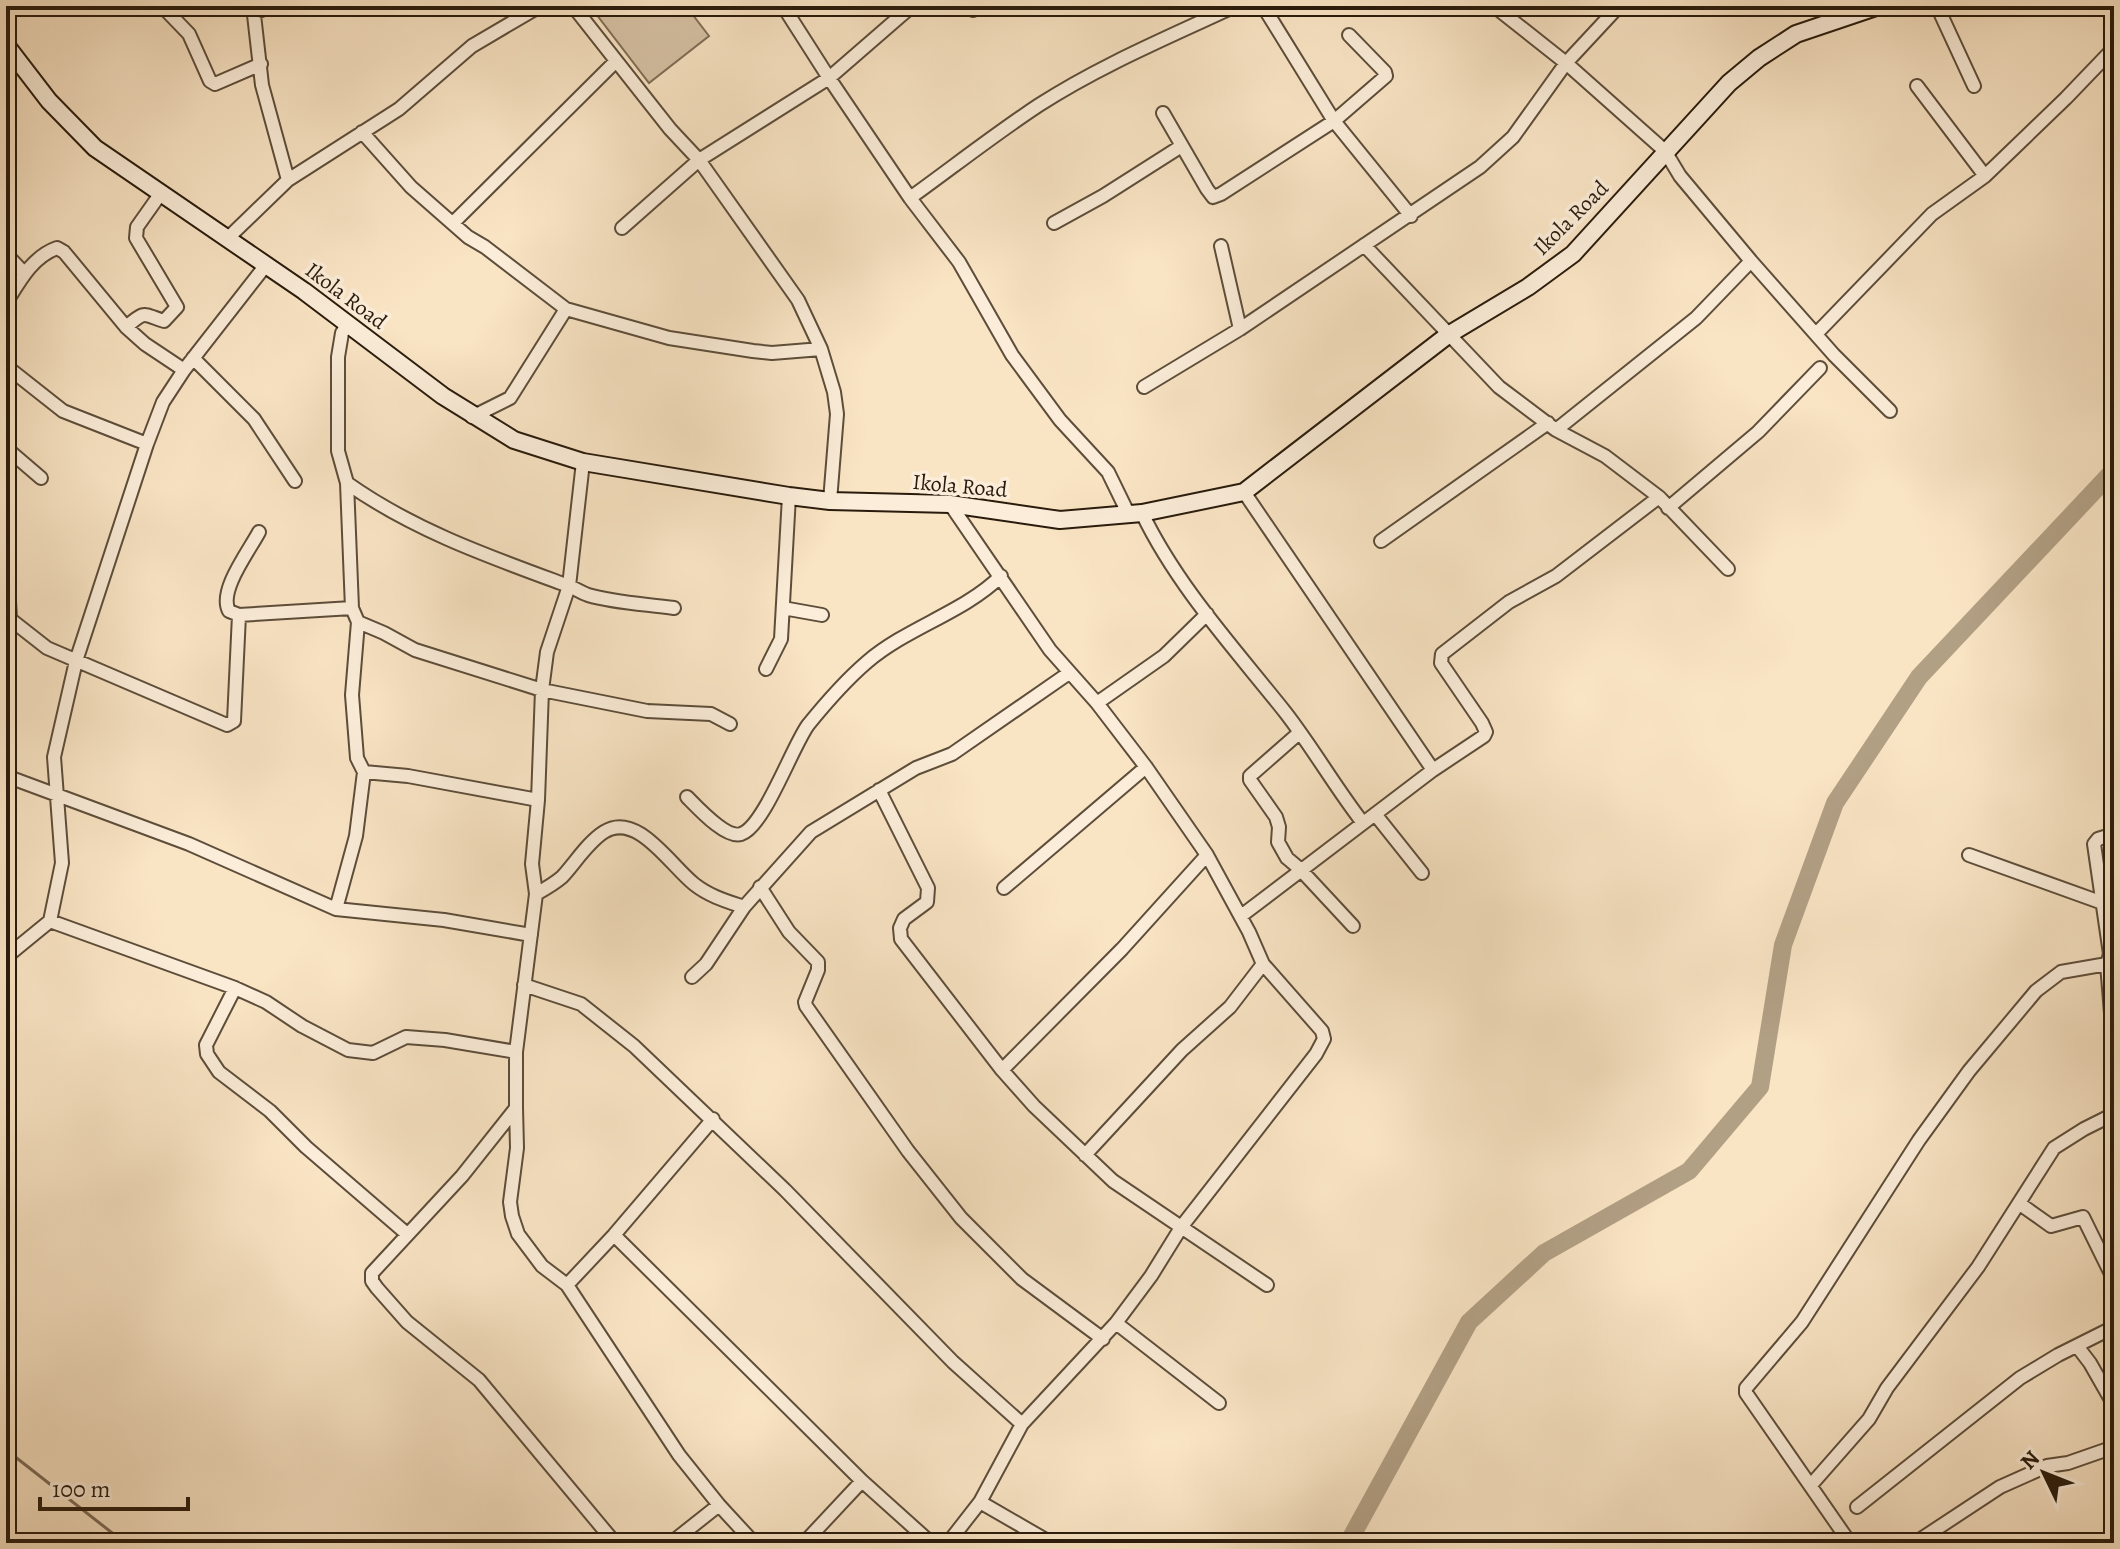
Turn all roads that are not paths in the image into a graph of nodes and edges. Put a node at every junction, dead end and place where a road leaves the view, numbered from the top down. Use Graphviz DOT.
graph roads {
  1 [pos="162,6"];
  2 [pos="270,6"];
  3 [pos="540,6"];
  4 [pos="573,6"];
  5 [pos="783,6"];
  6 [pos="912,6"];
  7 [pos="1235,6"];
  8 [pos="1263,6"];
  9 [pos="1494,6"];
  10 [pos="1619,6"];
  11 [pos="1879,6"];
  12 [pos="1937,6"];
  13 [pos="254,10"];
  14 [pos="1349,35"];
  15 [pos="6,45"];
  16 [pos="2114,48"];
  17 [pos="616,61"];
  18 [pos="1566,63"];
  19 [pos="261,64"];
  20 [pos="829,78"];
  21 [pos="1917,86"];
  22 [pos="1974,86"];
  23 [pos="1163,113"];
  24 [pos="1334,121"];
  25 [pos="362,132"];
  26 [pos="1180,147"];
  27 [pos="1665,151"];
  28 [pos="699,160"];
  29 [pos="1985,176"];
  30 [pos="288,180"];
  31 [pos="161,193"];
  32 [pos="910,198"];
  33 [pos="1411,216"];
  34 [pos="453,223"];
  35 [pos="1054,223"];
  36 [pos="622,228"];
  37 [pos="228,238"];
  38 [pos="1364,245"];
  39 [pos="1221,246"];
  40 [pos="6,254"];
  41 [pos="1751,261"];
  42 [pos="266,265"];
  43 [pos="24,273"];
  44 [pos="6,303"];
  45 [pos="566,309"];
  46 [pos="347,325"];
  47 [pos="126,327"];
  48 [pos="1240,329"];
  49 [pos="1816,334"];
  50 [pos="1448,335"];
  51 [pos="821,349"];
  52 [pos="193,358"];
  53 [pos="6,366"];
  54 [pos="1820,368"];
  55 [pos="184,370"];
  56 [pos="1144,387"];
  57 [pos="1890,411"];
  58 [pos="472,417"];
  59 [pos="1552,426"];
  60 [pos="147,444"];
  61 [pos="6,448"];
  62 [pos="583,462"];
  63 [pos="41,478"];
  64 [pos="295,481"];
  65 [pos="347,483"];
  66 [pos="1244,492"];
  67 [pos="789,496"];
  68 [pos="830,501"];
  69 [pos="1664,502"];
  70 [pos="950,504"];
  71 [pos="1135,513"];
  72 [pos="259,532"];
  73 [pos="1381,541"];
  74 [pos="1728,569"];
  75 [pos="1001,576"];
  76 [pos="569,586"];
  77 [pos="6,599"];
  78 [pos="352,608"];
  79 [pos="674,608"];
  80 [pos="783,608"];
  81 [pos="1207,614"];
  82 [pos="239,615"];
  83 [pos="822,615"];
  84 [pos="8,620"];
  85 [pos="358,622"];
  86 [pos="76,661"];
  87 [pos="766,669"];
  88 [pos="1069,673"];
  89 [pos="542,690"];
  90 [pos="1097,703"];
  91 [pos="730,724"];
  92 [pos="1299,733"];
  93 [pos="1146,767"];
  94 [pos="1433,770"];
  95 [pos="364,772"];
  96 [pos="6,776"];
  97 [pos="879,790"];
  98 [pos="55,792"];
  99 [pos="687,797"];
  100 [pos="538,800"];
  101 [pos="1375,814"];
  102 [pos="1363,823"];
  103 [pos="2114,834"];
  104 [pos="1207,855"];
  105 [pos="1969,855"];
  106 [pos="1300,869"];
  107 [pos="1422,873"];
  108 [pos="760,887"];
  109 [pos="1004,888"];
  110 [pos="536,894"];
  111 [pos="2100,902"];
  112 [pos="744,907"];
  113 [pos="336,909"];
  114 [pos="1241,916"];
  115 [pos="50,921"];
  116 [pos="1353,926"];
  117 [pos="531,935"];
  118 [pos="6,957"];
  119 [pos="2110,957"];
  120 [pos="1263,964"];
  121 [pos="692,977"];
  122 [pos="524,985"];
  123 [pos="235,988"];
  124 [pos="2114,1050"];
  125 [pos="516,1052"];
  126 [pos="2113,1068"];
  127 [pos="1002,1070"];
  128 [pos="2114,1076"];
  129 [pos="516,1108"];
  130 [pos="2114,1114"];
  131 [pos="713,1119"];
  132 [pos="1085,1155"];
  133 [pos="2020,1204"];
  134 [pos="1182,1226"];
  135 [pos="407,1234"];
  136 [pos="614,1235"];
  137 [pos="2114,1280"];
  138 [pos="567,1285"];
  139 [pos="1267,1285"];
  140 [pos="1116,1323"];
  141 [pos="2114,1327"];
  142 [pos="1103,1339"];
  143 [pos="2077,1346"];
  144 [pos="1219,1403"];
  145 [pos="2114,1405"];
  146 [pos="1022,1424"];
  147 [pos="2114,1447"];
  148 [pos="862,1481"];
  149 [pos="1811,1485"];
  150 [pos="980,1502"];
  151 [pos="719,1505"];
  152 [pos="1857,1507"];
  153 [pos="615,1543"];
  154 [pos="671,1543"];
  155 [pos="754,1543"];
  156 [pos="804,1543"];
  157 [pos="931,1543"];
  158 [pos="948,1543"];
  159 [pos="1051,1543"];
  160 [pos="1850,1543"];
  161 [pos="1915,1543"];
  1 -- 19 [label="street"];
  2 -- 13 [label="street"];
  3 -- 25 [label="street"];
  4 -- 17 [label="street"];
  5 -- 20 [label="street"];
  6 -- 20 [label="street"];
  7 -- 32 [label="street"];
  8 -- 24 [label="street"];
  9 -- 18 [label="street"];
  10 -- 18 [label="street"];
  11 -- 27 [label="street, Ikola Road"];
  12 -- 22 [label="street"];
  13 -- 19 [label="street"];
  14 -- 24 [label="street"];
  15 -- 31 [label="street, Ikola Road"];
  16 -- 29 [label="street"];
  17 -- 28 [label="street"];
  17 -- 34 [label="street"];
  18 -- 27 [label="street"];
  18 -- 33 [label="street"];
  19 -- 30 [label="street"];
  20 -- 28 [label="street"];
  20 -- 32 [label="street"];
  21 -- 29 [label="street"];
  23 -- 26 [label="street"];
  24 -- 26 [label="street"];
  24 -- 33 [label="street"];
  25 -- 30 [label="street"];
  25 -- 34 [label="street"];
  26 -- 35 [label="street"];
  27 -- 41 [label="street"];
  27 -- 50 [label="street, Ikola Road"];
  28 -- 36 [label="street"];
  28 -- 51 [label="street"];
  29 -- 49 [label="street"];
  30 -- 37 [label="street"];
  31 -- 37 [label="street, Ikola Road"];
  31 -- 47 [label="street"];
  32 -- 71 [label="street"];
  33 -- 38 [label="street"];
  34 -- 45 [label="street"];
  37 -- 42 [label="street, Ikola Road"];
  38 -- 48 [label="street"];
  38 -- 50 [label="street"];
  39 -- 48 [label="street"];
  40 -- 43 [label="street"];
  41 -- 49 [label="street"];
  41 -- 59 [label="street"];
  42 -- 46 [label="street, Ikola Road"];
  42 -- 52 [label="street"];
  43 -- 44 [label="street"];
  43 -- 47 [label="street"];
  45 -- 51 [label="street"];
  45 -- 58 [label="street"];
  46 -- 58 [label="street, Ikola Road"];
  46 -- 65 [label="street"];
  47 -- 55 [label="street"];
  48 -- 56 [label="street"];
  49 -- 57 [label="street"];
  50 -- 59 [label="street"];
  50 -- 66 [label="street, Ikola Road"];
  51 -- 68 [label="street"];
  52 -- 55 [label="street"];
  52 -- 64 [label="street"];
  53 -- 60 [label="street"];
  54 -- 69 [label="street"];
  55 -- 60 [label="street"];
  58 -- 62 [label="street, Ikola Road"];
  59 -- 69 [label="street"];
  59 -- 73 [label="street"];
  60 -- 86 [label="street"];
  61 -- 63 [label="street"];
  62 -- 67 [label="street, Ikola Road"];
  62 -- 76 [label="street"];
  65 -- 76 [label="street"];
  65 -- 78 [label="street"];
  66 -- 71 [label="street, Ikola Road"];
  66 -- 94 [label="street"];
  67 -- 68 [label="street, Ikola Road"];
  67 -- 80 [label="street"];
  68 -- 70 [label="street, Ikola Road"];
  69 -- 74 [label="street"];
  69 -- 94 [label="street"];
  70 -- 71 [label="street, Ikola Road"];
  70 -- 75 [label="street"];
  71 -- 81 [label="street"];
  72 -- 82 [label="street"];
  75 -- 88 [label="street"];
  75 -- 99 [label="street"];
  76 -- 79 [label="street"];
  76 -- 89 [label="street"];
  77 -- 84 [label="street"];
  78 -- 82 [label="street"];
  78 -- 85 [label="street"];
  80 -- 83 [label="street"];
  80 -- 87 [label="street"];
  81 -- 90 [label="street"];
  81 -- 92 [label="street"];
  82 -- 86 [label="street"];
  84 -- 86 [label="street"];
  85 -- 89 [label="street"];
  85 -- 95 [label="street"];
  86 -- 98 [label="street"];
  88 -- 90 [label="street"];
  88 -- 97 [label="street"];
  89 -- 91 [label="street"];
  89 -- 100 [label="street"];
  90 -- 93 [label="street"];
  92 -- 102 [label="street"];
  92 -- 106 [label="street"];
  93 -- 104 [label="street"];
  93 -- 109 [label="street"];
  94 -- 101 [label="street"];
  95 -- 100 [label="street"];
  95 -- 113 [label="street"];
  96 -- 98 [label="street"];
  97 -- 108 [label="street"];
  97 -- 127 [label="street"];
  98 -- 113 [label="street"];
  98 -- 115 [label="street"];
  100 -- 110 [label="street"];
  101 -- 102 [label="street"];
  101 -- 107 [label="street"];
  102 -- 106 [label="street"];
  103 -- 111 [label="street"];
  104 -- 114 [label="street"];
  104 -- 127 [label="street"];
  105 -- 111 [label="street"];
  106 -- 114 [label="street"];
  106 -- 116 [label="street"];
  108 -- 112 [label="street"];
  108 -- 142 [label="street"];
  110 -- 112 [label="street"];
  110 -- 117 [label="street"];
  111 -- 119 [label="street"];
  112 -- 121 [label="street"];
  113 -- 117 [label="street"];
  114 -- 120 [label="street"];
  115 -- 118 [label="street"];
  115 -- 123 [label="street"];
  117 -- 122 [label="street"];
  119 -- 124 [label="street"];
  119 -- 149 [label="street"];
  120 -- 132 [label="street"];
  120 -- 134 [label="street"];
  122 -- 125 [label="street"];
  122 -- 131 [label="street"];
  123 -- 125 [label="street"];
  123 -- 135 [label="street"];
  125 -- 129 [label="street"];
  126 -- 128 [label="street"];
  127 -- 132 [label="street"];
  129 -- 135 [label="street"];
  129 -- 138 [label="street"];
  130 -- 133 [label="street"];
  131 -- 136 [label="street"];
  131 -- 146 [label="street"];
  132 -- 134 [label="street"];
  133 -- 137 [label="street"];
  133 -- 149 [label="street"];
  134 -- 139 [label="street"];
  134 -- 140 [label="street"];
  135 -- 153 [label="street"];
  136 -- 138 [label="street"];
  136 -- 148 [label="street"];
  138 -- 151 [label="street"];
  140 -- 142 [label="street"];
  140 -- 144 [label="street"];
  141 -- 143 [label="street"];
  142 -- 146 [label="street"];
  143 -- 145 [label="street"];
  143 -- 152 [label="street"];
  146 -- 150 [label="street"];
  147 -- 161 [label="street"];
  148 -- 156 [label="street"];
  148 -- 157 [label="street"];
  149 -- 160 [label="street"];
  150 -- 158 [label="street"];
  150 -- 159 [label="street"];
  151 -- 154 [label="street"];
  151 -- 155 [label="street"];
}
